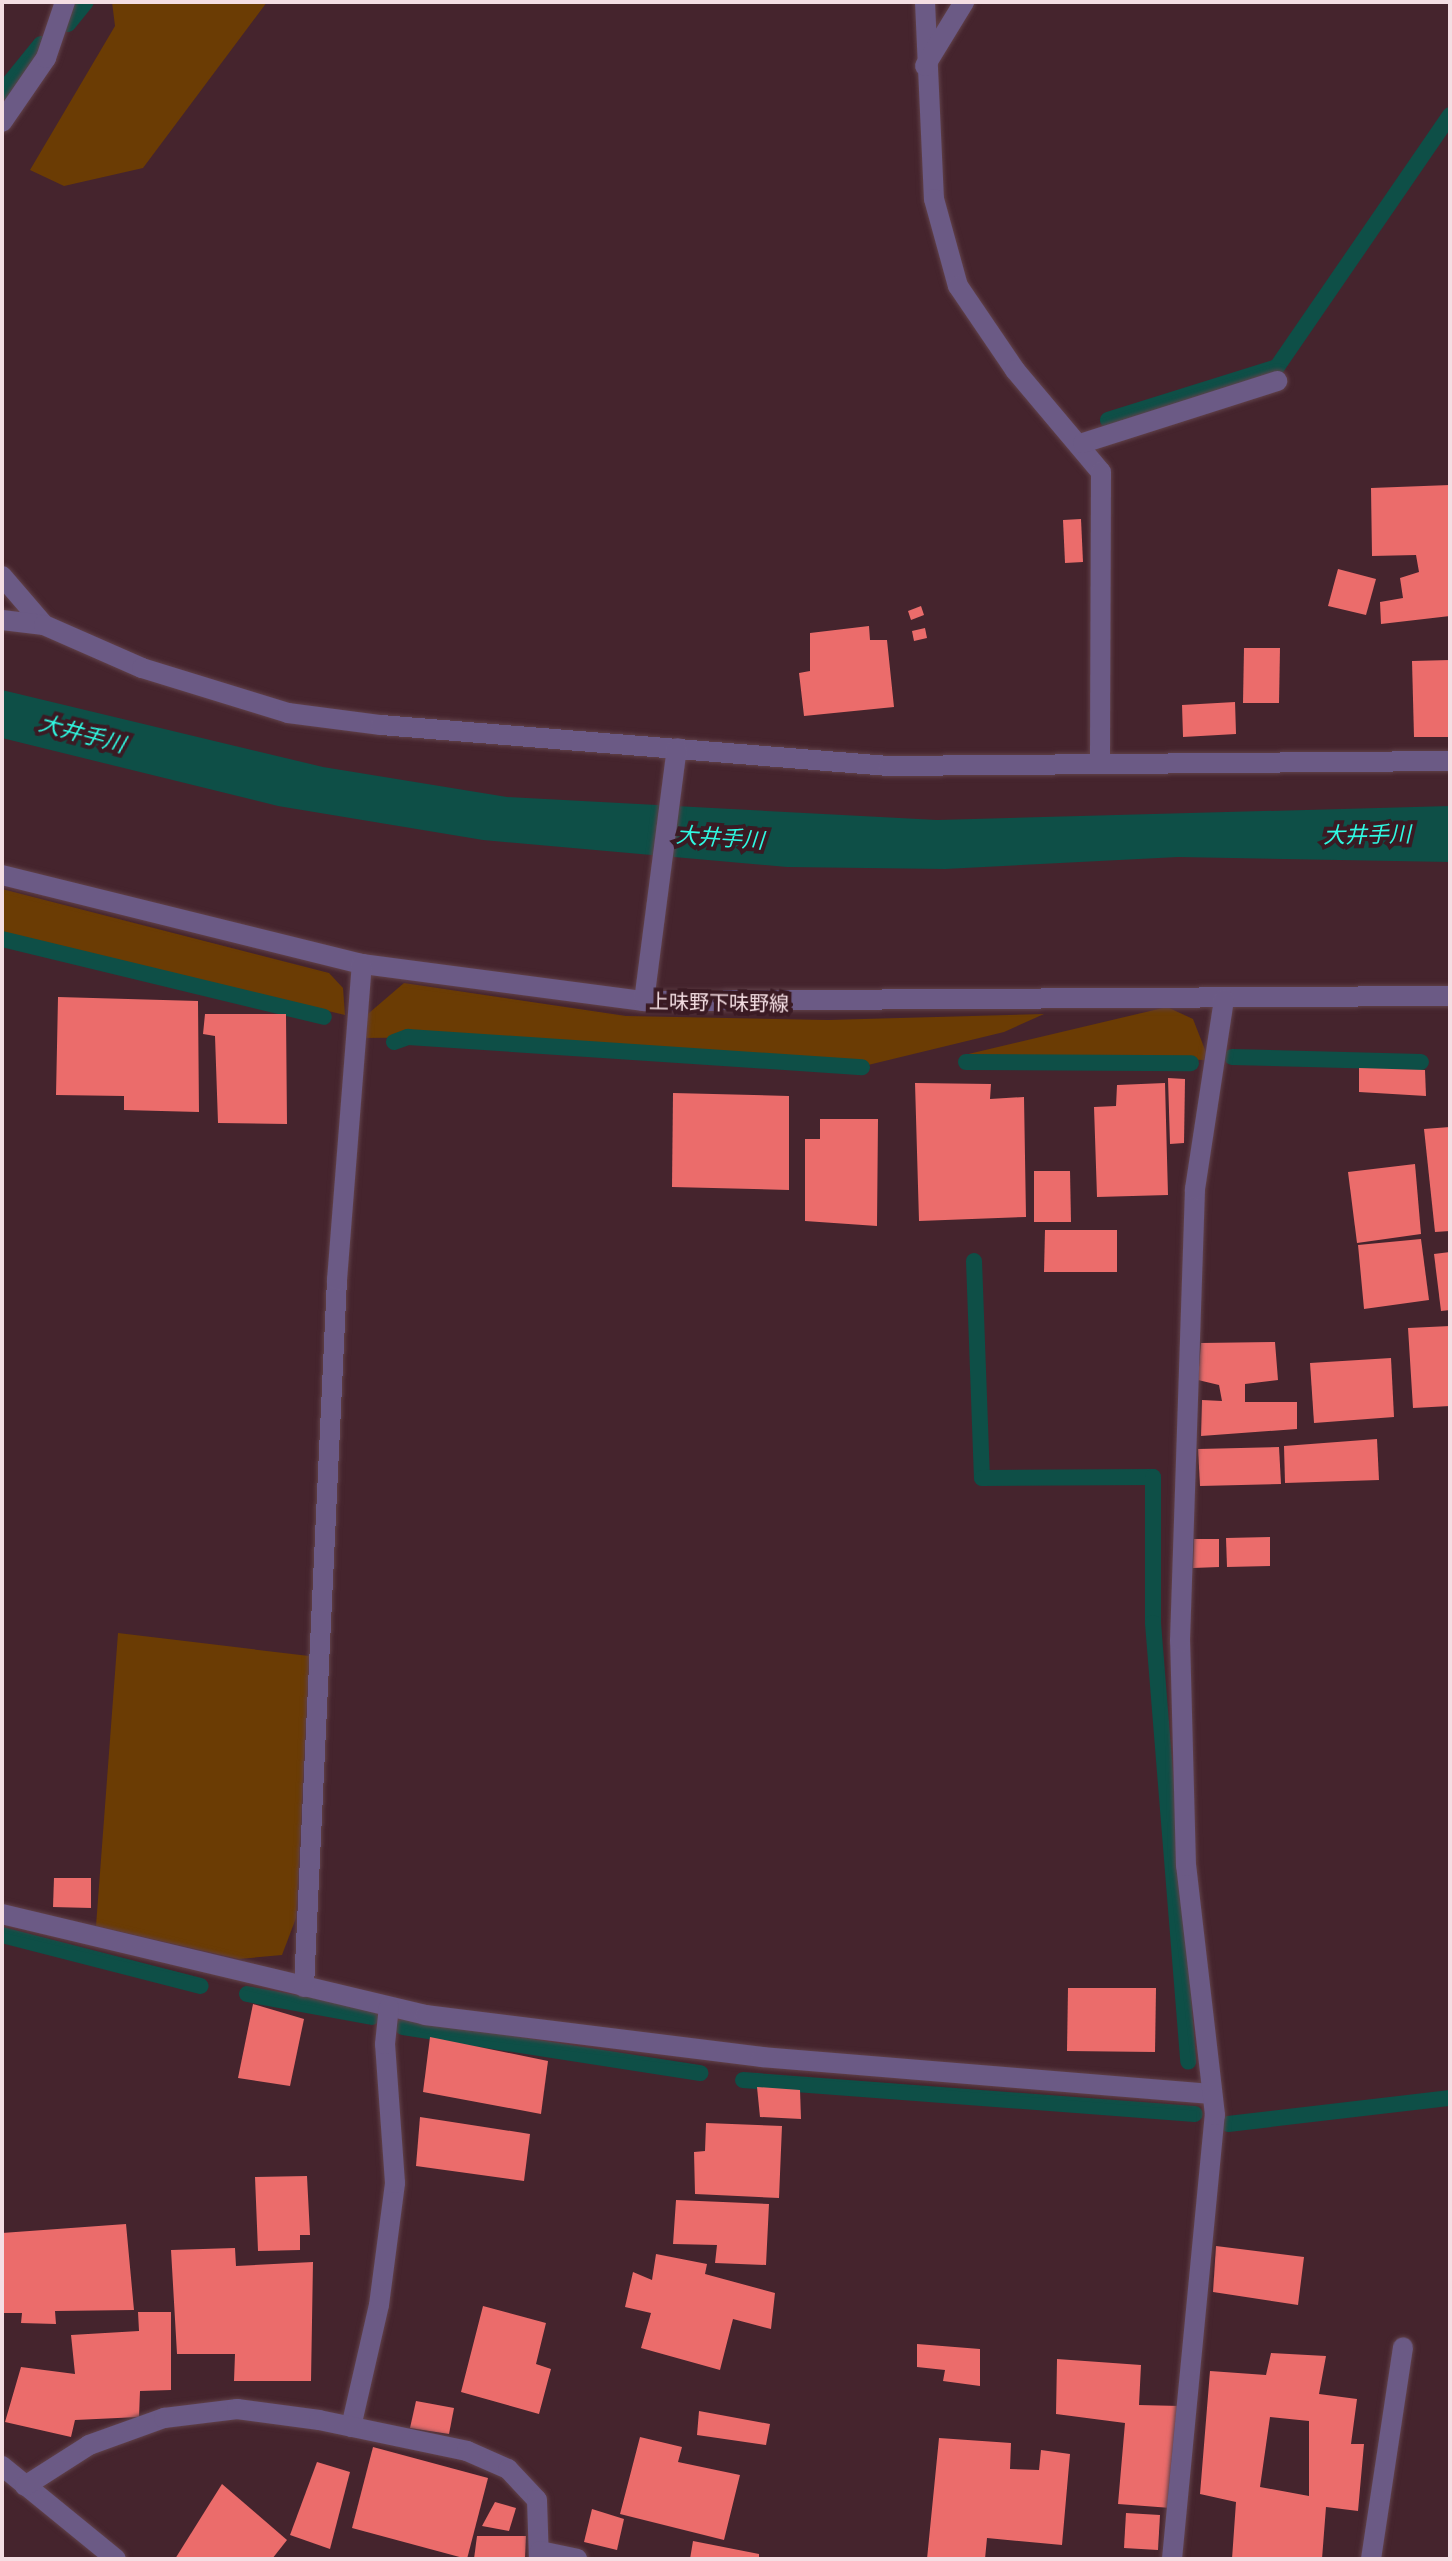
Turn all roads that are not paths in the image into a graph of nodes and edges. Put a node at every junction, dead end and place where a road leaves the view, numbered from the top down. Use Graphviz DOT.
graph roads {
  1 [pos="65,2"];
  2 [pos="925,2"];
  3 [pos="964,2"];
  4 [pos="925,66"];
  5 [pos="2,122"];
  6 [pos="1277,381"];
  7 [pos="1083,443"];
  8 [pos="2,576"];
  9 [pos="2,620"];
  10 [pos="44,625"];
  11 [pos="677,748"];
  12 [pos="1450,761"];
  13 [pos="1100,762"];
  14 [pos="2,875"];
  15 [pos="362,964"];
  16 [pos="645,991"];
  17 [pos="1450,996"];
  18 [pos="1224,999"];
  19 [pos="2,1914"];
  20 [pos="304,1987"];
  21 [pos="389,2007"];
  22 [pos="1210,2094"];
  23 [pos="1403,2347"];
  24 [pos="351,2427"];
  25 [pos="2,2466"];
  26 [pos="25,2486"];
  27 [pos="539,2555"];
  28 [pos="116,2559"];
  29 [pos="577,2559"];
  30 [pos="1172,2559"];
  31 [pos="1371,2559"];
  1 -- 5 [label="street"];
  2 -- 4 [label="street"];
  3 -- 4 [label="street"];
  4 -- 7 [label="street"];
  6 -- 7 [label="street"];
  7 -- 13 [label="street"];
  8 -- 10 [label="street"];
  9 -- 10 [label="street"];
  10 -- 11 [label="street"];
  11 -- 13 [label="street"];
  11 -- 16 [label="street"];
  12 -- 13 [label="street"];
  14 -- 15 [label="street, 上味野下味野線"];
  15 -- 16 [label="street, 上味野下味野線"];
  15 -- 20 [label="street"];
  16 -- 18 [label="street, 上味野下味野線"];
  17 -- 18 [label="street, 上味野下味野線"];
  18 -- 22 [label="street"];
  19 -- 20 [label="street"];
  20 -- 21 [label="street"];
  21 -- 22 [label="street"];
  21 -- 24 [label="street"];
  22 -- 30 [label="street"];
  23 -- 31 [label="street"];
  24 -- 26 [label="street"];
  24 -- 27 [label="street"];
  25 -- 26 [label="street"];
  26 -- 28 [label="street"];
  27 -- 29 [label="street"];
}
